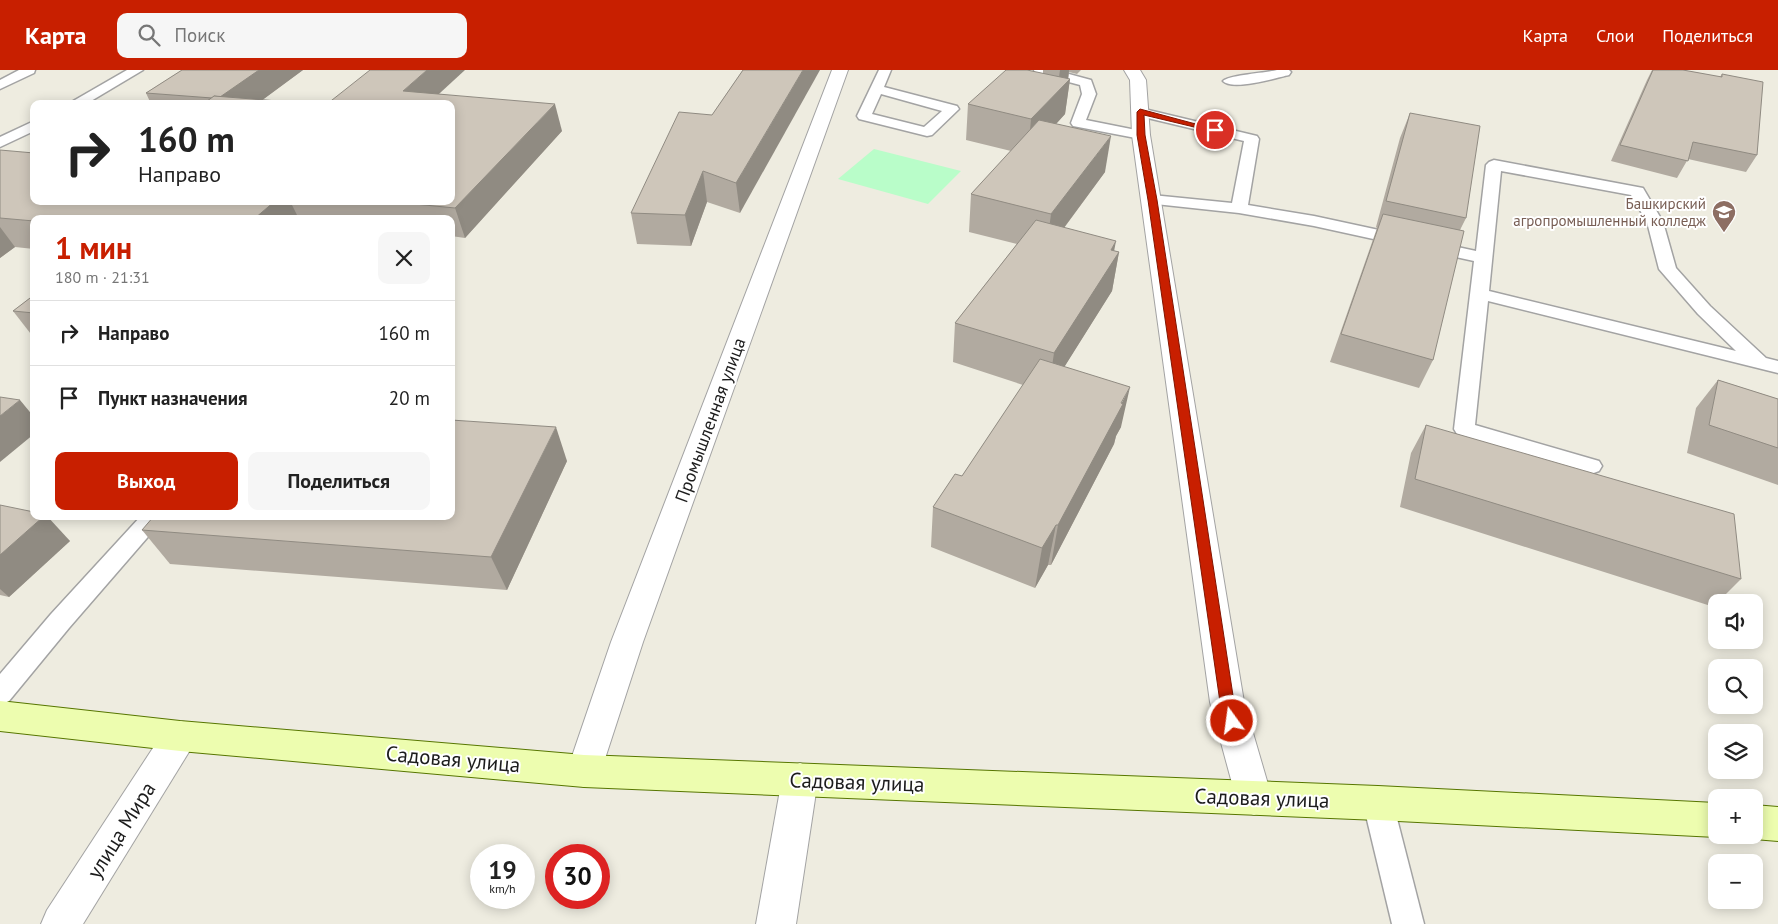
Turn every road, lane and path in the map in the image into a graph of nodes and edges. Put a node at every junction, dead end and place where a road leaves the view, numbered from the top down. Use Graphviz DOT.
graph roads {
  1 [pos="29,70"];
  2 [pos="137,70"];
  3 [pos="840,70"];
  4 [pos="885,70"];
  5 [pos="1040,70"];
  6 [pos="1132,70"];
  7 [pos="1283,70"];
  8 [pos="1230,81"];
  9 [pos="0,85"];
  10 [pos="876,89"];
  11 [pos="82,100"];
  12 [pos="1141,123"];
  13 [pos="30,127"];
  14 [pos="0,143"];
  15 [pos="1152,200"];
  16 [pos="1239,208"];
  17 [pos="1483,258"];
  18 [pos="1480,294"];
  19 [pos="1759,362"];
  20 [pos="1778,367"];
  21 [pos="1592,466"];
  22 [pos="151,520"];
  23 [pos="0,692"];
  24 [pos="0,716"];
  25 [pos="180,736"];
  26 [pos="584,771"];
  27 [pos="800,779"];
  28 [pos="1254,798"];
  29 [pos="1378,802"];
  30 [pos="1708,820"];
  31 [pos="1763,823"];
  32 [pos="1778,824"];
  33 [pos="61,924"];
  34 [pos="776,924"];
  35 [pos="1408,924"];
  1 -- 9 [label="lane"];
  2 -- 11 [label="lane"];
  3 -- 26 [label="street, Промышленная улица"];
  4 -- 10 [label="lane"];
  5 -- 12 [label="lane"];
  6 -- 12 [label="street"];
  7 -- 8 [label="lane"];
  10 -- 10 [label="lane"];
  12 -- 15 [label="street"];
  12 -- 16 [label="lane"];
  13 -- 14 [label="lane"];
  15 -- 16 [label="lane"];
  15 -- 28 [label="street"];
  16 -- 17 [label="lane"];
  17 -- 18 [label="lane"];
  17 -- 19 [label="lane"];
  18 -- 19 [label="lane"];
  18 -- 21 [label="lane"];
  19 -- 20 [label="lane"];
  22 -- 23 [label="lane"];
  24 -- 25 [label="main road, Садовая улица"];
  25 -- 26 [label="main road, Садовая улица"];
  25 -- 33 [label="street, улица Мира"];
  26 -- 27 [label="main road, Садовая улица"];
  27 -- 28 [label="main road, Садовая улица"];
  27 -- 34 [label="street"];
  28 -- 29 [label="main road, Садовая улица"];
  29 -- 30 [label="main road, Садовая улица"];
  29 -- 35 [label="lane"];
  31 -- 32 [label="main road"];
}
